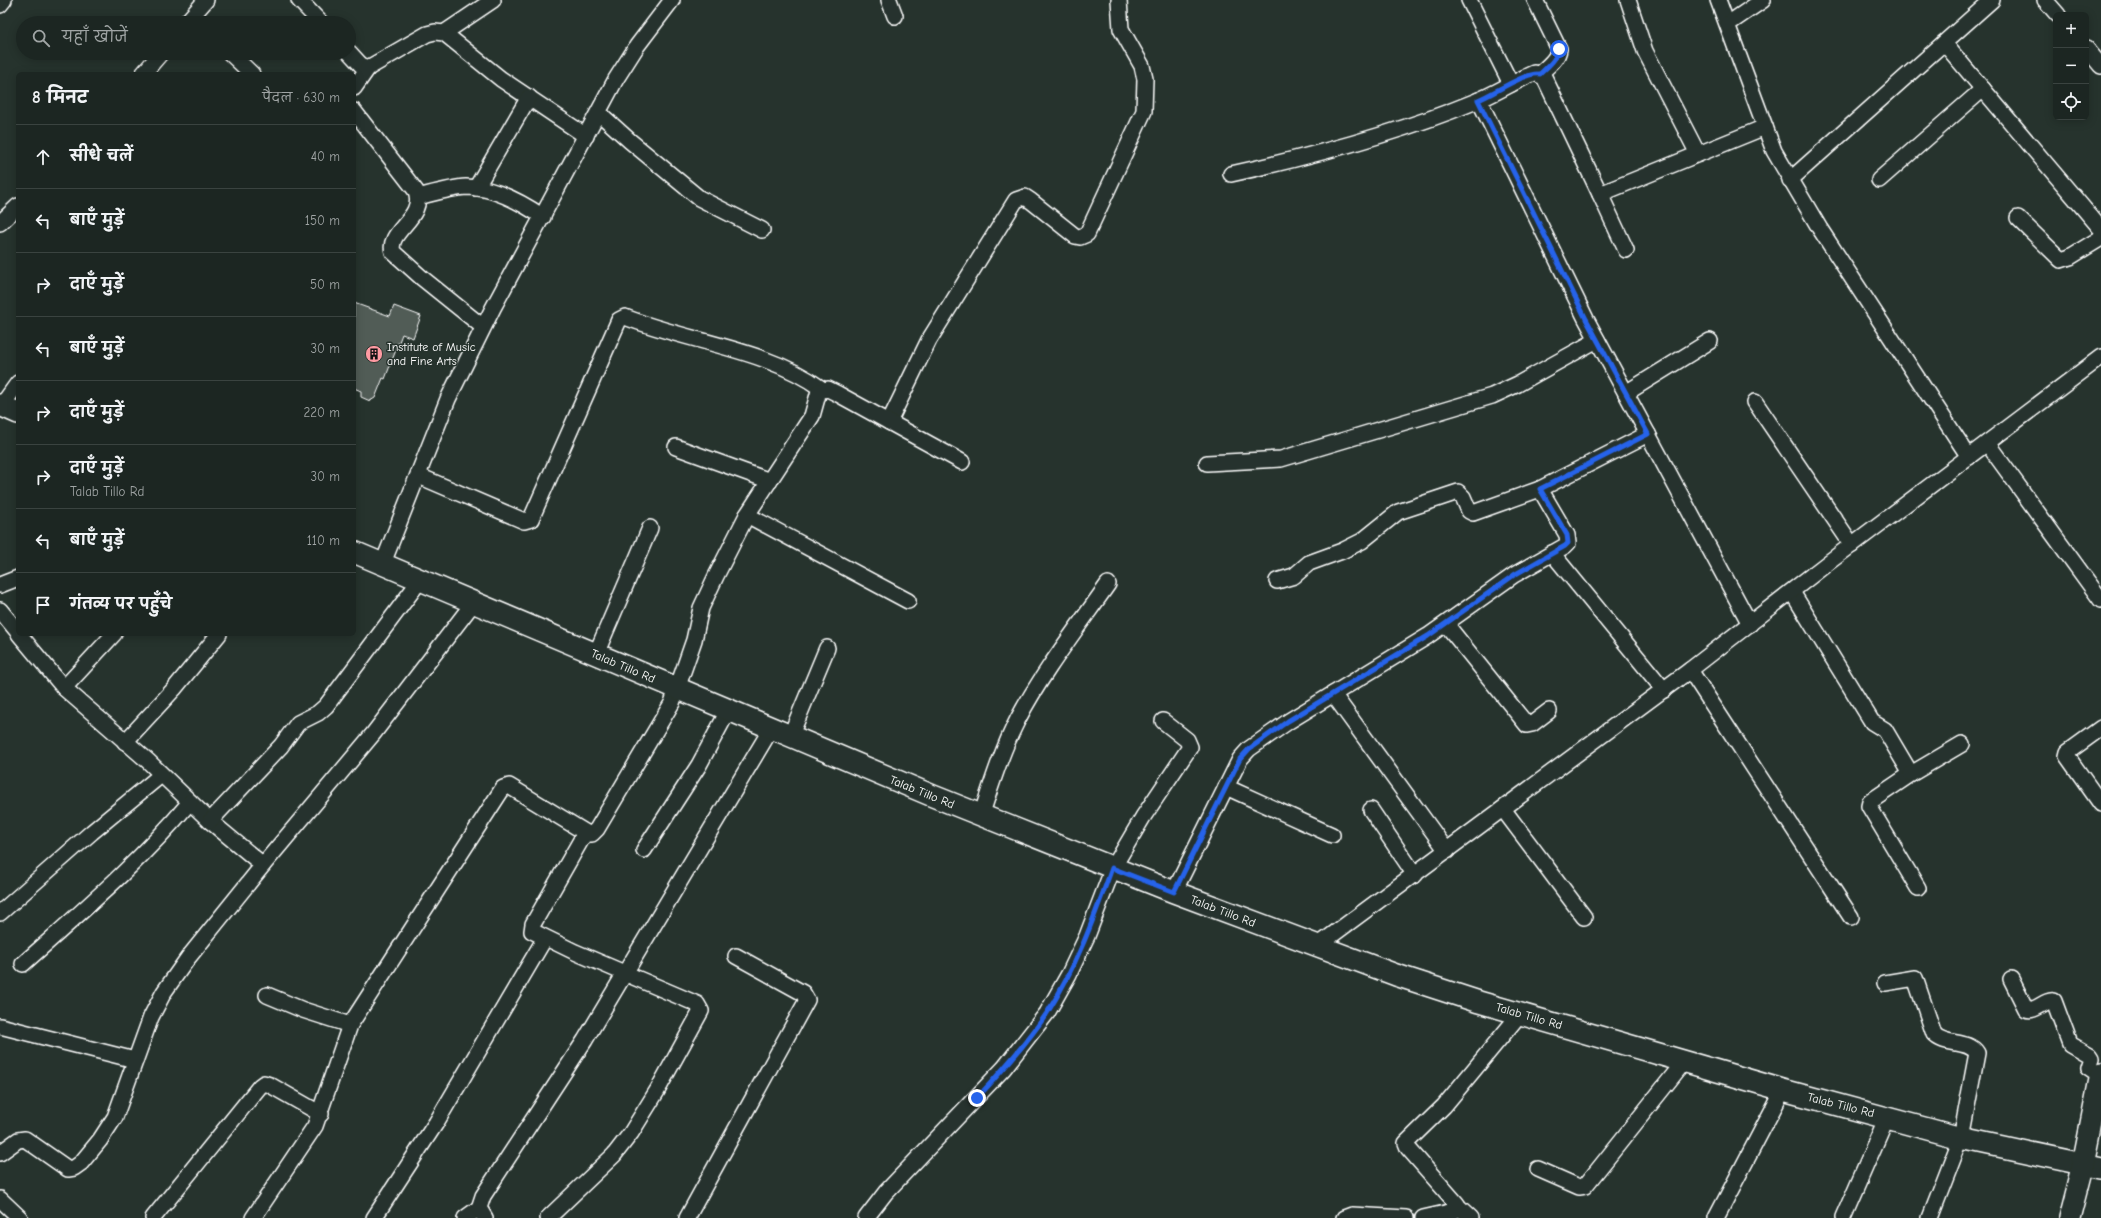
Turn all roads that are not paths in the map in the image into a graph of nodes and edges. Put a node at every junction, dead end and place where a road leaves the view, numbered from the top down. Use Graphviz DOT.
graph roads {
  1 [pos="4,0"];
  2 [pos="206,0"];
  3 [pos="299,0"];
  4 [pos="493,0"];
  5 [pos="672,0"];
  6 [pos="889,0"];
  7 [pos="1119,0"];
  8 [pos="1469,0"];
  9 [pos="1535,0"];
  10 [pos="1628,0"];
  11 [pos="1718,0"];
  12 [pos="1763,0"];
  13 [pos="1992,0"];
  14 [pos="2045,0"];
  15 [pos="0,5"];
  16 [pos="2055,12"];
  17 [pos="196,16"];
  18 [pos="314,16"];
  19 [pos="895,16"];
  20 [pos="1728,24"];
  21 [pos="444,33"];
  22 [pos="1944,43"];
  23 [pos="2089,52"];
  24 [pos="155,60"];
  25 [pos="237,60"];
  26 [pos="356,60"];
  27 [pos="2101,66"];
  28 [pos="368,68"];
  29 [pos="145,72"];
  30 [pos="250,72"];
  31 [pos="1540,74"];
  32 [pos="1511,84"];
  33 [pos="356,85"];
  34 [pos="1983,89"];
  35 [pos="529,97"];
  36 [pos="1478,100"];
  37 [pos="356,113"];
  38 [pos="598,113"];
  39 [pos="1765,127"];
  40 [pos="586,136"];
  41 [pos="1698,154"];
  42 [pos="1231,174"];
  43 [pos="1790,180"];
  44 [pos="1879,180"];
  45 [pos="476,188"];
  46 [pos="1600,194"];
  47 [pos="418,197"];
  48 [pos="16,208"];
  49 [pos="543,217"];
  50 [pos="2018,218"];
  51 [pos="0,223"];
  52 [pos="2101,229"];
  53 [pos="762,230"];
  54 [pos="2101,238"];
  55 [pos="1626,250"];
  56 [pos="483,327"];
  57 [pos="1597,340"];
  58 [pos="1710,341"];
  59 [pos="2101,357"];
  60 [pos="16,387"];
  61 [pos="822,389"];
  62 [pos="1626,393"];
  63 [pos="1755,402"];
  64 [pos="5,408"];
  65 [pos="889,422"];
  66 [pos="1648,434"];
  67 [pos="1987,443"];
  68 [pos="676,447"];
  69 [pos="1969,457"];
  70 [pos="962,462"];
  71 [pos="1207,463"];
  72 [pos="419,476"];
  73 [pos="770,481"];
  74 [pos="1540,489"];
  75 [pos="747,515"];
  76 [pos="650,528"];
  77 [pos="1852,545"];
  78 [pos="356,553"];
  79 [pos="1552,553"];
  80 [pos="383,563"];
  81 [pos="16,579"];
  82 [pos="421,579"];
  83 [pos="1277,580"];
  84 [pos="1108,584"];
  85 [pos="0,585"];
  86 [pos="1792,592"];
  87 [pos="2101,600"];
  88 [pos="908,601"];
  89 [pos="474,602"];
  90 [pos="0,610"];
  91 [pos="1446,624"];
  92 [pos="1750,624"];
  93 [pos="16,629"];
  94 [pos="21,636"];
  95 [pos="112,636"];
  96 [pos="217,636"];
  97 [pos="826,648"];
  98 [pos="596,654"];
  99 [pos="1690,670"];
  100 [pos="64,688"];
  101 [pos="677,689"];
  102 [pos="1664,690"];
  103 [pos="1333,694"];
  104 [pos="728,711"];
  105 [pos="1549,711"];
  106 [pos="1163,721"];
  107 [pos="2101,728"];
  108 [pos="781,733"];
  109 [pos="125,742"];
  110 [pos="1962,744"];
  111 [pos="1911,774"];
  112 [pos="161,775"];
  113 [pos="1226,787"];
  114 [pos="190,802"];
  115 [pos="2101,804"];
  116 [pos="1503,809"];
  117 [pos="1371,810"];
  118 [pos="981,816"];
  119 [pos="210,821"];
  120 [pos="585,833"];
  121 [pos="1332,835"];
  122 [pos="644,850"];
  123 [pos="1447,851"];
  124 [pos="263,865"];
  125 [pos="1112,868"];
  126 [pos="1415,875"];
  127 [pos="1918,888"];
  128 [pos="1174,892"];
  129 [pos="0,913"];
  130 [pos="1584,916"];
  131 [pos="1851,917"];
  132 [pos="545,938"];
  133 [pos="1316,947"];
  134 [pos="736,956"];
  135 [pos="23,964"];
  136 [pos="624,972"];
  137 [pos="2012,979"];
  138 [pos="1885,983"];
  139 [pos="268,995"];
  140 [pos="1520,1014"];
  141 [pos="350,1025"];
  142 [pos="0,1026"];
  143 [pos="135,1060"];
  144 [pos="1684,1062"];
  145 [pos="2097,1073"];
  146 [pos="1782,1090"];
  147 [pos="321,1114"];
  148 [pos="1887,1116"];
  149 [pos="1961,1138"];
  150 [pos="0,1153"];
  151 [pos="2092,1166"];
  152 [pos="1538,1169"];
  153 [pos="0,1199"];
  154 [pos="1458,1206"];
  155 [pos="482,1213"];
  156 [pos="20,1218"];
  157 [pos="152,1218"];
  158 [pos="253,1218"];
  159 [pos="374,1218"];
  160 [pos="465,1218"];
  161 [pos="548,1218"];
  162 [pos="687,1218"];
  163 [pos="866,1218"];
  164 [pos="1344,1218"];
  165 [pos="1406,1218"];
  166 [pos="1423,1218"];
  167 [pos="1471,1218"];
  168 [pos="1716,1218"];
  169 [pos="1843,1218"];
  170 [pos="1930,1218"];
  171 [pos="2069,1218"];
  1 -- 15 [label="street"];
  2 -- 17 [label="street"];
  3 -- 18 [label="street"];
  4 -- 21 [label="street"];
  5 -- 38 [label="street"];
  6 -- 19 [label="street"];
  7 -- 65 [label="street"];
  8 -- 32 [label="street"];
  9 -- 31 [label="street"];
  10 -- 41 [label="street"];
  11 -- 20 [label="street"];
  12 -- 20 [label="street"];
  13 -- 22 [label="street"];
  14 -- 16 [label="street"];
  20 -- 39 [label="street"];
  21 -- 28 [label="street"];
  21 -- 35 [label="street"];
  22 -- 34 [label="street"];
  22 -- 43 [label="street"];
  23 -- 27 [label="street"];
  24 -- 29 [label="street"];
  25 -- 30 [label="street"];
  26 -- 28 [label="street"];
  28 -- 33 [label="street"];
  31 -- 32 [label="street"];
  31 -- 46 [label="street"];
  32 -- 36 [label="street"];
  34 -- 44 [label="street"];
  34 -- 52 [label="street"];
  35 -- 40 [label="street"];
  35 -- 45 [label="street"];
  36 -- 42 [label="street"];
  36 -- 57 [label="street"];
  37 -- 47 [label="street"];
  38 -- 40 [label="street"];
  38 -- 53 [label="street"];
  39 -- 41 [label="street"];
  39 -- 43 [label="street"];
  40 -- 49 [label="street"];
  41 -- 46 [label="street"];
  43 -- 69 [label="street"];
  45 -- 47 [label="street"];
  45 -- 49 [label="street"];
  46 -- 55 [label="street"];
  47 -- 56 [label="street"];
  48 -- 51 [label="street"];
  49 -- 56 [label="street"];
  50 -- 54 [label="street"];
  56 -- 72 [label="street"];
  57 -- 62 [label="street"];
  57 -- 71 [label="street"];
  58 -- 62 [label="street"];
  59 -- 67 [label="street"];
  60 -- 64 [label="street"];
  61 -- 65 [label="street"];
  61 -- 72 [label="street"];
  61 -- 73 [label="street"];
  62 -- 66 [label="street"];
  63 -- 77 [label="street"];
  65 -- 70 [label="street"];
  66 -- 74 [label="street"];
  66 -- 92 [label="street"];
  67 -- 69 [label="street"];
  67 -- 87 [label="street"];
  68 -- 73 [label="street"];
  69 -- 77 [label="street"];
  72 -- 80 [label="street"];
  73 -- 75 [label="street"];
  74 -- 79 [label="street"];
  74 -- 83 [label="street"];
  75 -- 88 [label="street"];
  75 -- 101 [label="street"];
  76 -- 98 [label="street"];
  77 -- 86 [label="street"];
  78 -- 80 [label="main road, Talab Tillo Rd"];
  79 -- 91 [label="street"];
  79 -- 102 [label="street"];
  80 -- 82 [label="main road, Talab Tillo Rd"];
  81 -- 85 [label="street"];
  82 -- 89 [label="main road, Talab Tillo Rd"];
  82 -- 119 [label="street"];
  84 -- 118 [label="street"];
  86 -- 92 [label="street"];
  86 -- 111 [label="street"];
  89 -- 98 [label="main road, Talab Tillo Rd"];
  89 -- 124 [label="street"];
  90 -- 93 [label="street"];
  91 -- 103 [label="street"];
  91 -- 105 [label="street"];
  92 -- 99 [label="street"];
  94 -- 100 [label="street"];
  95 -- 100 [label="street"];
  96 -- 109 [label="street"];
  97 -- 108 [label="street"];
  98 -- 101 [label="main road, Talab Tillo Rd"];
  99 -- 102 [label="street"];
  99 -- 131 [label="street"];
  100 -- 109 [label="street"];
  101 -- 104 [label="main road, Talab Tillo Rd"];
  101 -- 120 [label="street"];
  102 -- 116 [label="street"];
  103 -- 113 [label="street"];
  103 -- 123 [label="street"];
  104 -- 108 [label="main road, Talab Tillo Rd"];
  104 -- 122 [label="street"];
  106 -- 125 [label="street"];
  107 -- 115 [label="street"];
  108 -- 118 [label="main road, Talab Tillo Rd"];
  108 -- 136 [label="street"];
  109 -- 112 [label="street"];
  110 -- 111 [label="street"];
  111 -- 127 [label="street"];
  112 -- 114 [label="street"];
  112 -- 129 [label="street"];
  113 -- 121 [label="street"];
  113 -- 128 [label="street"];
  114 -- 119 [label="street"];
  114 -- 135 [label="street"];
  116 -- 123 [label="street"];
  116 -- 130 [label="street"];
  117 -- 126 [label="street"];
  118 -- 125 [label="main road, Talab Tillo Rd"];
  119 -- 124 [label="street"];
  120 -- 132 [label="street"];
  120 -- 141 [label="street"];
  123 -- 126 [label="street"];
  124 -- 143 [label="street"];
  125 -- 128 [label="main road, Talab Tillo Rd"];
  125 -- 163 [label="street"];
  126 -- 133 [label="street"];
  128 -- 133 [label="main road, Talab Tillo Rd"];
  132 -- 136 [label="street"];
  132 -- 159 [label="street"];
  133 -- 140 [label="main road, Talab Tillo Rd"];
  134 -- 162 [label="street"];
  136 -- 155 [label="street"];
  136 -- 161 [label="street"];
  137 -- 145 [label="street"];
  138 -- 149 [label="street"];
  139 -- 141 [label="street"];
  140 -- 144 [label="main road, Talab Tillo Rd"];
  140 -- 154 [label="street"];
  141 -- 147 [label="street"];
  142 -- 143 [label="street"];
  143 -- 150 [label="street"];
  144 -- 146 [label="main road, Talab Tillo Rd"];
  144 -- 152 [label="street"];
  145 -- 151 [label="main road"];
  146 -- 148 [label="main road, Talab Tillo Rd"];
  146 -- 168 [label="street"];
  147 -- 157 [label="street"];
  147 -- 158 [label="street"];
  148 -- 149 [label="main road, Talab Tillo Rd"];
  148 -- 169 [label="street"];
  149 -- 151 [label="main road, Talab Tillo Rd"];
  149 -- 170 [label="street"];
  151 -- 171 [label="main road"];
  153 -- 156 [label="street"];
  154 -- 166 [label="street"];
  154 -- 167 [label="street"];
  155 -- 160 [label="street"];
  164 -- 165 [label="street"];
}
